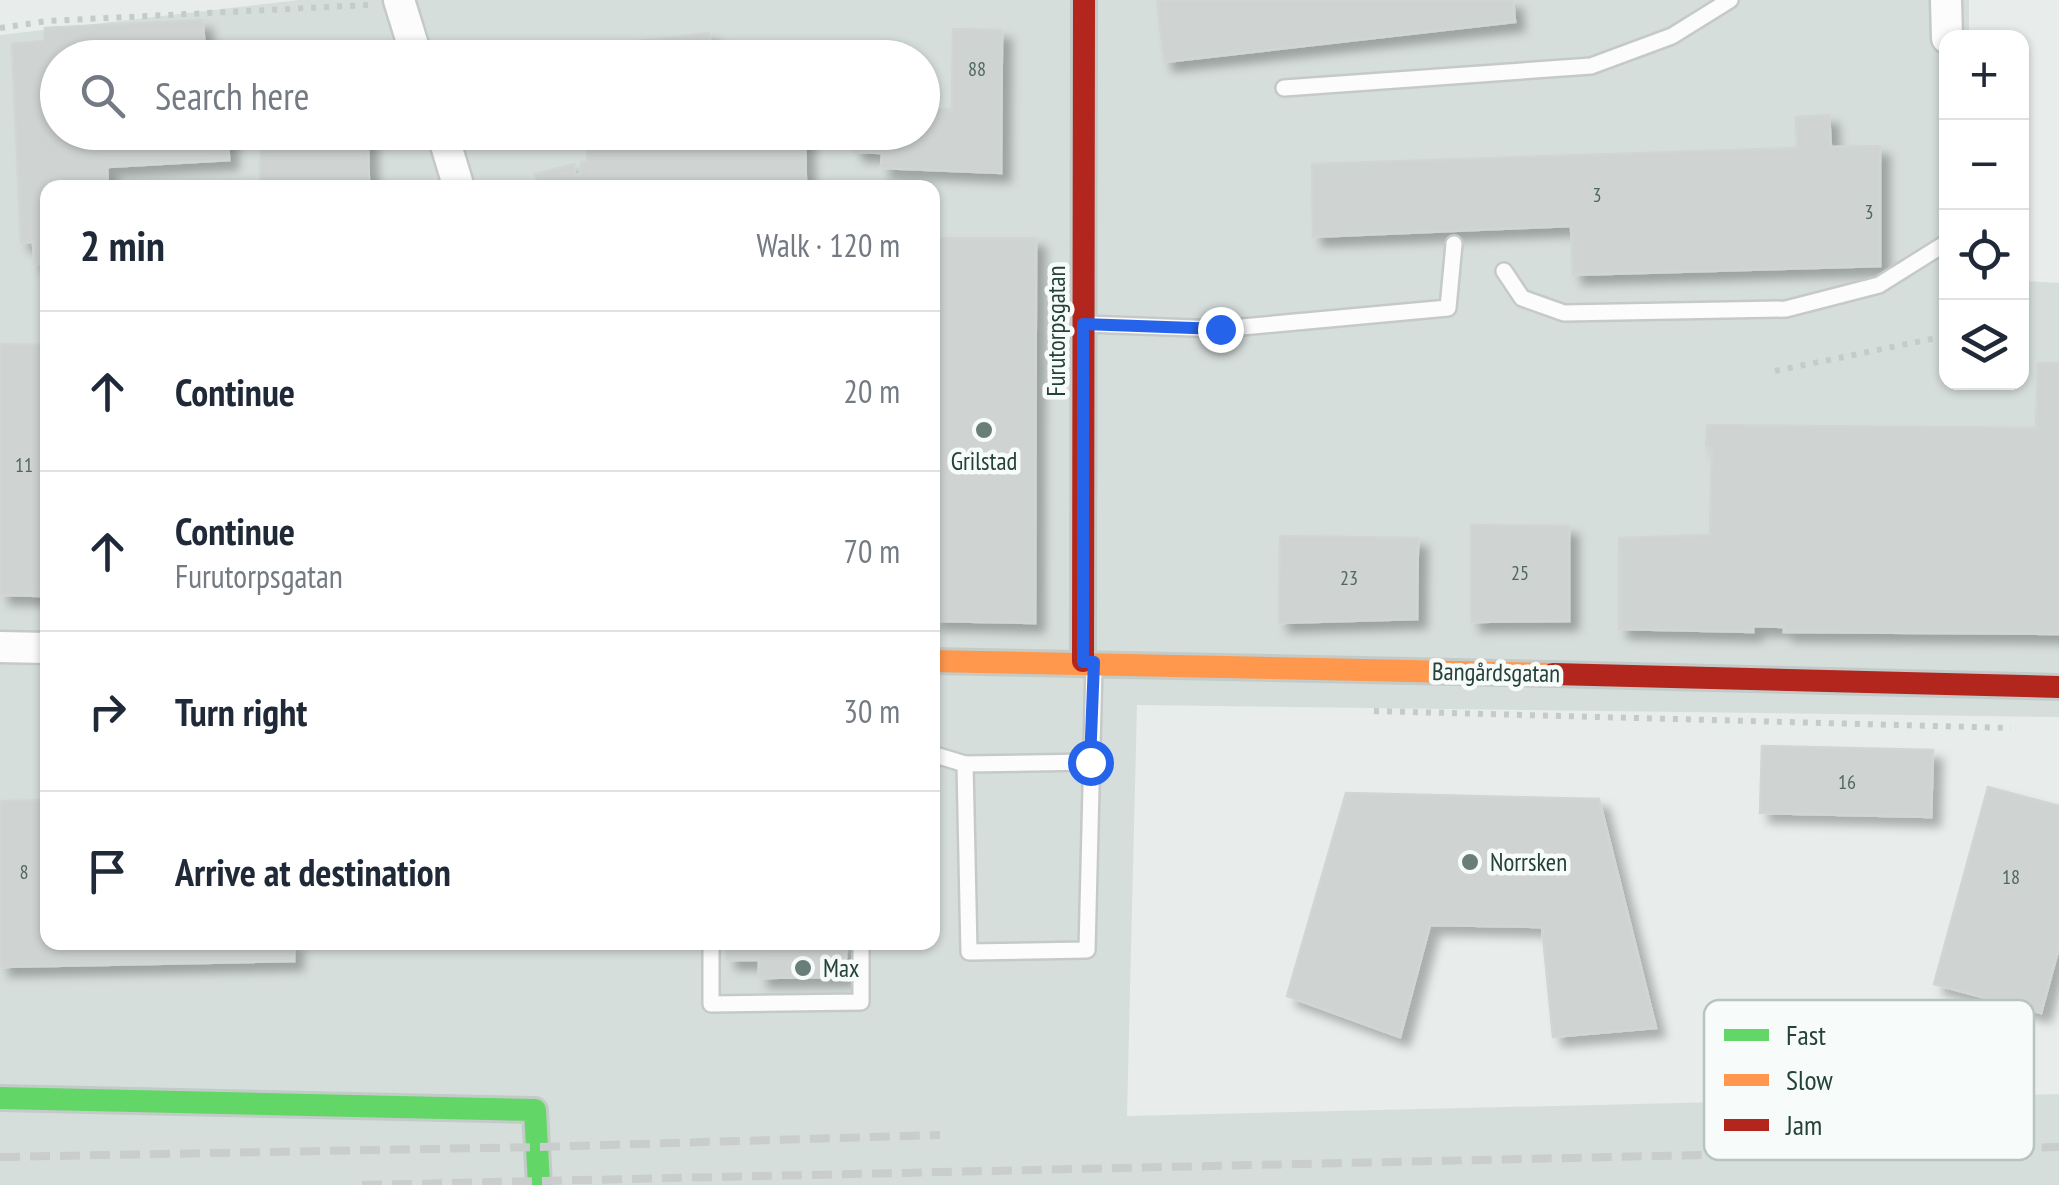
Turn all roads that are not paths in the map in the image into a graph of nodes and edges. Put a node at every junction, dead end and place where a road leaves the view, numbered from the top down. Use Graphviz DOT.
graph roads {
  1 [pos="1084,0"];
  2 [pos="1730,0"];
  3 [pos="1946,0"];
  4 [pos="400,2"];
  5 [pos="1947,30"];
  6 [pos="412,40"];
  7 [pos="1284,88"];
  8 [pos="447,150"];
  9 [pos="457,180"];
  10 [pos="1454,244"];
  11 [pos="1939,247"];
  12 [pos="1504,271"];
  13 [pos="1083,324"];
  14 [pos="0,647"];
  15 [pos="40,648"];
  16 [pos="940,661"];
  17 [pos="1089,662"];
  18 [pos="2059,686"];
  19 [pos="940,756"];
  20 [pos="1090,762"];
  21 [pos="965,764"];
  22 [pos="711,950"];
  23 [pos="861,950"];
  24 [pos="0,1098"];
  25 [pos="539,1185"];
  1 -- 13 [label="street, Furutorpsgatan"];
  2 -- 7 [label="lane"];
  3 -- 5 [label="street"];
  4 -- 6 [label="street"];
  8 -- 9 [label="street"];
  10 -- 13 [label="lane"];
  11 -- 12 [label="lane"];
  13 -- 17 [label="street, Furutorpsgatan"];
  14 -- 15 [label="street"];
  16 -- 17 [label="street, Bangårdsgatan"];
  17 -- 18 [label="street, Bangårdsgatan"];
  17 -- 20 [label="lane"];
  19 -- 21 [label="lane"];
  20 -- 21 [label="lane"];
  20 -- 21 [label="lane"];
  22 -- 23 [label="lane"];
  24 -- 25 [label="street"];
}
